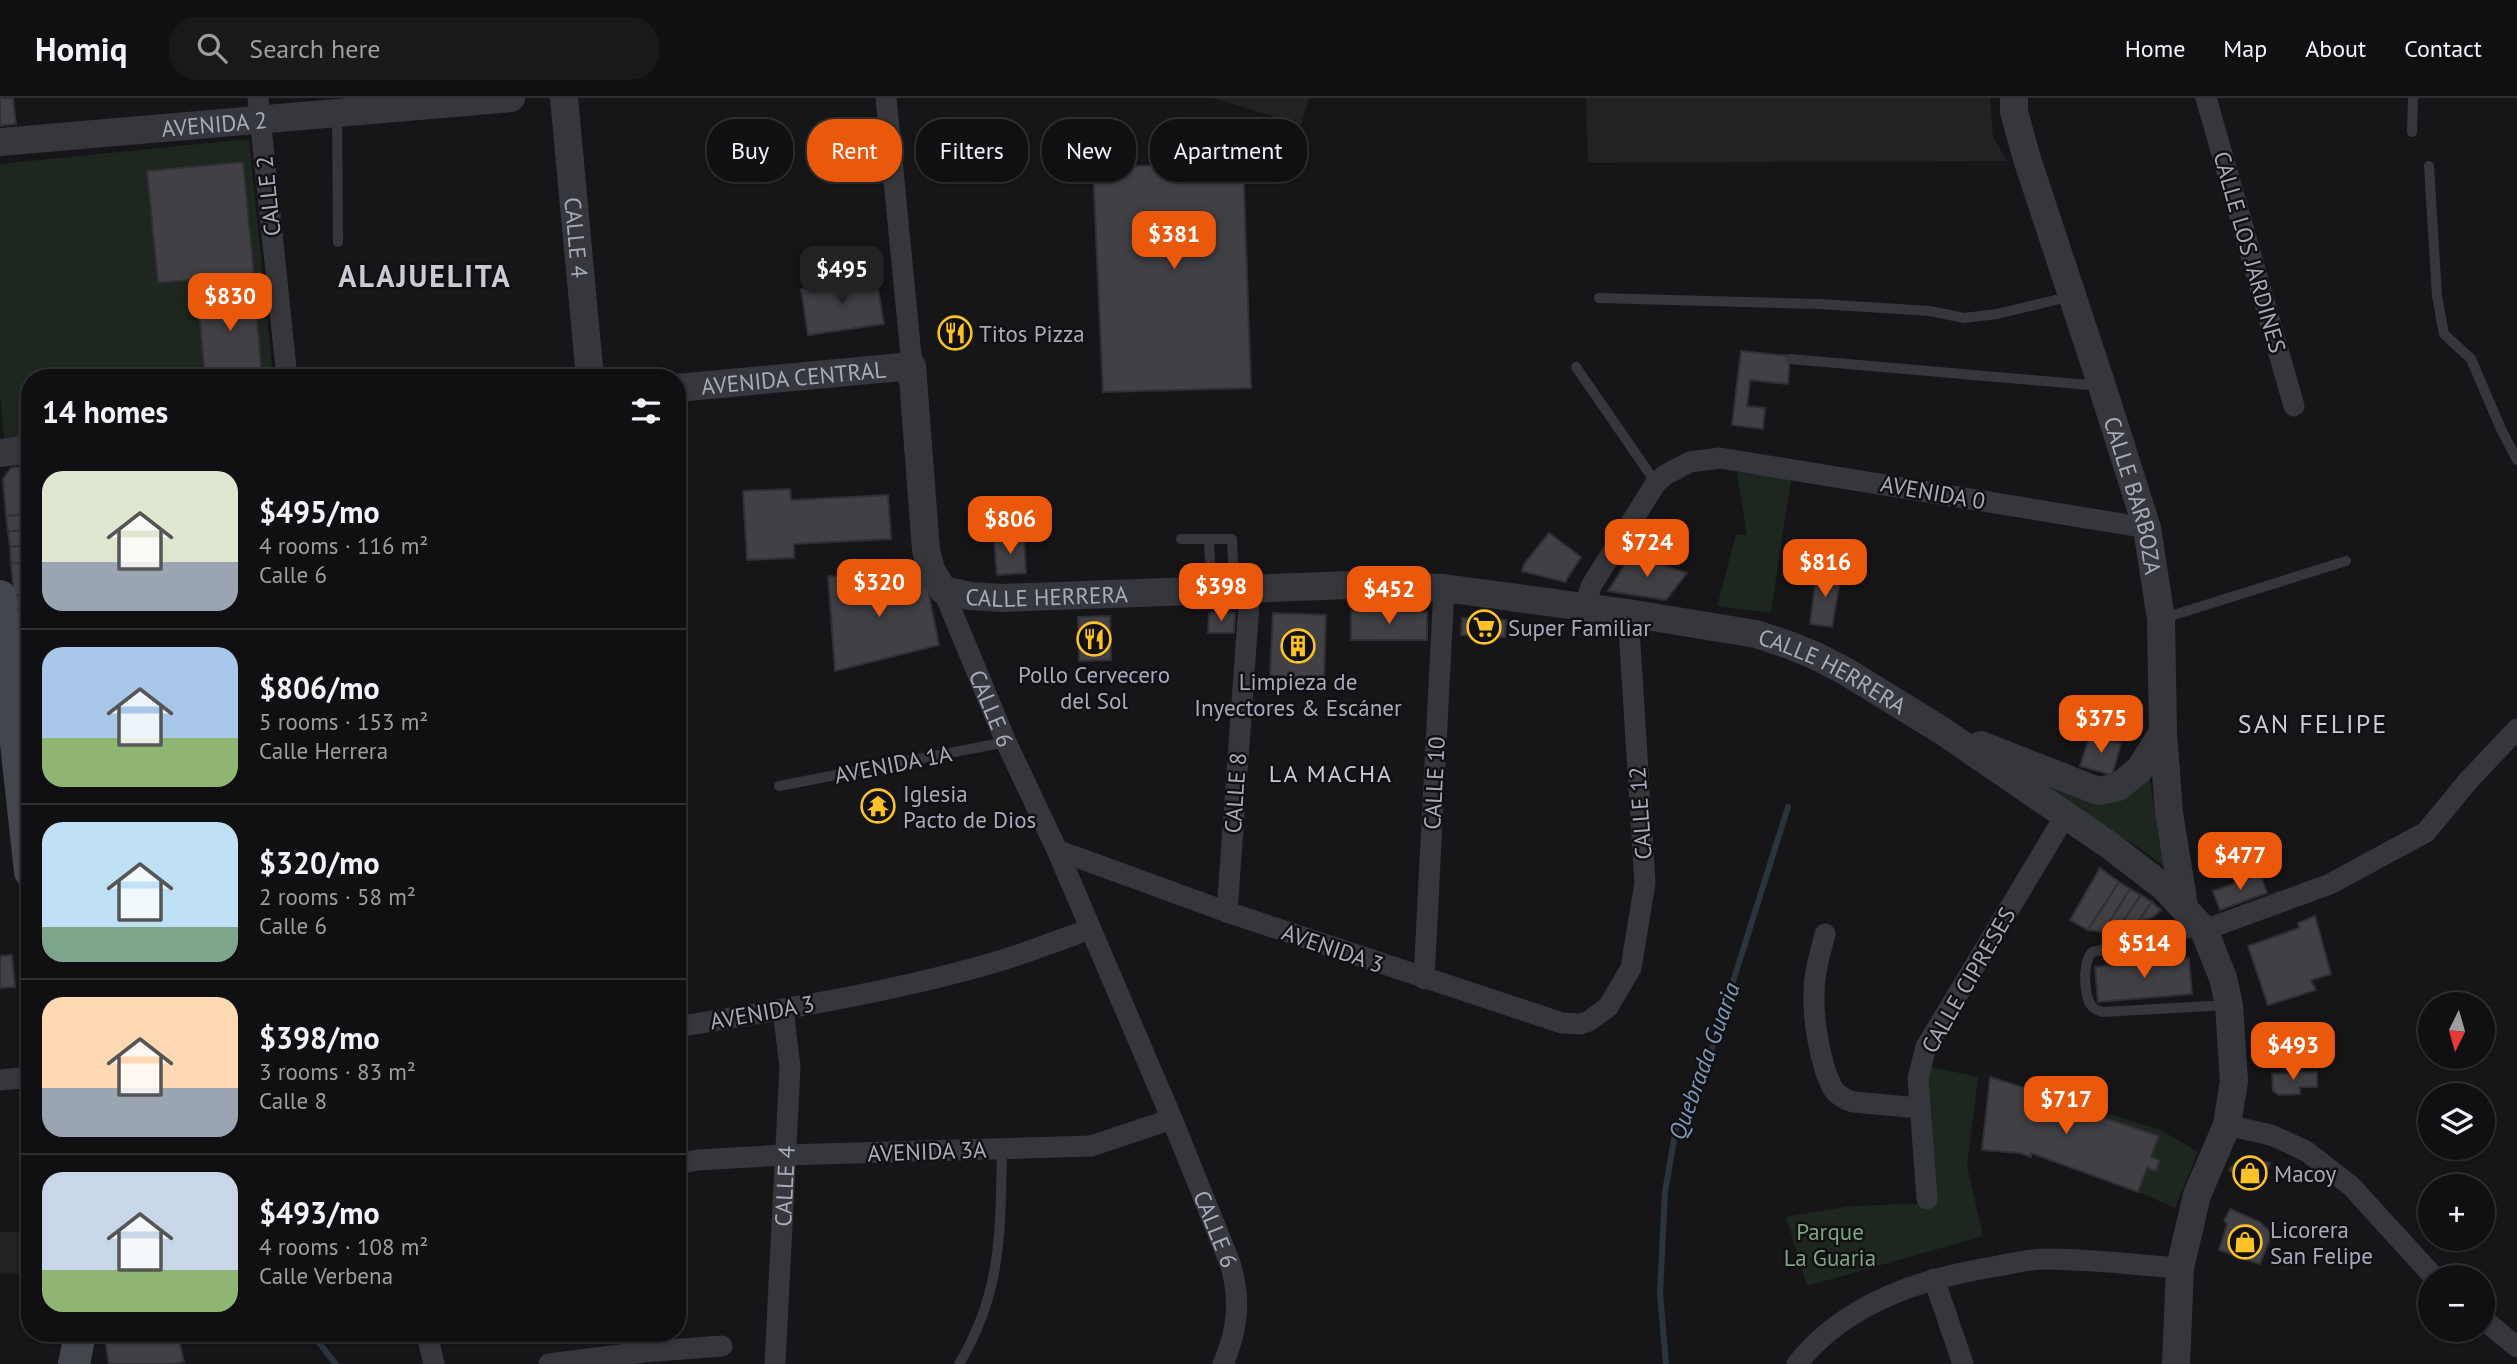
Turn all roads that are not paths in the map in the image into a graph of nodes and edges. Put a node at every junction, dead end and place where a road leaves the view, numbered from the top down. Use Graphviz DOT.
graph roads {
  1 [pos="511,98"];
  2 [pos="564,98"];
  3 [pos="886,98"];
  4 [pos="2014,98"];
  5 [pos="2206,98"];
  6 [pos="2413,98"];
  7 [pos="259,109"];
  8 [pos="337,113"];
  9 [pos="2412,132"];
  10 [pos="0,142"];
  11 [pos="2429,166"];
  12 [pos="338,242"];
  13 [pos="2071,296"];
  14 [pos="1599,298"];
  15 [pos="1790,359"];
  16 [pos="912,366"];
  17 [pos="1576,367"];
  18 [pos="286,369"];
  19 [pos="589,369"];
  20 [pos="2102,386"];
  21 [pos="686,387"];
  22 [pos="2294,406"];
  23 [pos="21,450"];
  24 [pos="0,453"];
  25 [pos="2517,460"];
  26 [pos="1657,482"];
  27 [pos="2147,528"];
  28 [pos="1209,539"];
  29 [pos="1181,540"];
  30 [pos="2346,561"];
  31 [pos="1444,588"];
  32 [pos="943,590"];
  33 [pos="1231,590"];
  34 [pos="0,596"];
  35 [pos="1585,607"];
  36 [pos="1628,613"];
  37 [pos="2161,619"];
  38 [pos="2515,727"];
  39 [pos="1941,730"];
  40 [pos="2163,732"];
  41 [pos="1006,742"];
  42 [pos="16,769"];
  43 [pos="779,786"];
  44 [pos="21,806"];
  45 [pos="2064,816"];
  46 [pos="1057,850"];
  47 [pos="2184,906"];
  48 [pos="1227,912"];
  49 [pos="1090,929"];
  50 [pos="2204,930"];
  51 [pos="1825,934"];
  52 [pos="1424,979"];
  53 [pos="2229,1005"];
  54 [pos="1608,1007"];
  55 [pos="783,1009"];
  56 [pos="686,1025"];
  57 [pos="21,1078"];
  58 [pos="0,1080"];
  59 [pos="1920,1108"];
  60 [pos="1172,1118"];
  61 [pos="2227,1125"];
  62 [pos="1002,1148"];
  63 [pos="785,1155"];
  64 [pos="686,1162"];
  65 [pos="1927,1199"];
  66 [pos="2423,1265"];
  67 [pos="2180,1268"];
  68 [pos="1934,1279"];
  69 [pos="2495,1329"];
  70 [pos="78,1342"];
  71 [pos="87,1342"];
  72 [pos="429,1342"];
  73 [pos="643,1343"];
  74 [pos="722,1346"];
  75 [pos="2517,1347"];
  76 [pos="74,1364"];
  77 [pos="90,1364"];
  78 [pos="434,1364"];
  79 [pos="549,1364"];
  80 [pos="775,1364"];
  81 [pos="959,1364"];
  82 [pos="1223,1364"];
  83 [pos="1797,1364"];
  84 [pos="1963,1364"];
  85 [pos="2176,1364"];
  1 -- 8 [label="street, AVENIDA 2"];
  2 -- 19 [label="street, CALLE 4"];
  3 -- 16 [label="street, CALLE 6"];
  4 -- 13 [label="street, CALLE BARBOZA"];
  5 -- 22 [label="street, CALLE LOS JARDINES"];
  6 -- 9 [label="lane"];
  7 -- 8 [label="street, AVENIDA 2"];
  7 -- 10 [label="street, AVENIDA 2"];
  7 -- 18 [label="street, CALLE 2"];
  8 -- 12 [label="lane"];
  11 -- 25 [label="lane"];
  13 -- 14 [label="lane"];
  13 -- 20 [label="street, CALLE BARBOZA"];
  15 -- 20 [label="lane"];
  16 -- 21 [label="street, AVENIDA CENTRAL"];
  16 -- 32 [label="street, CALLE 6"];
  17 -- 26 [label="lane"];
  20 -- 27 [label="street, CALLE BARBOZA"];
  23 -- 24 [label="street"];
  26 -- 27 [label="street, AVENIDA 0"];
  26 -- 35 [label="street"];
  27 -- 37 [label="street, CALLE BARBOZA"];
  28 -- 29 [label="lane"];
  28 -- 33 [label="lane"];
  28 -- 33 [label="lane"];
  30 -- 37 [label="lane"];
  31 -- 33 [label="street, CALLE HERRERA"];
  31 -- 35 [label="street, CALLE HERRERA"];
  31 -- 52 [label="street, CALLE 10"];
  32 -- 33 [label="street, CALLE HERRERA"];
  32 -- 41 [label="street, CALLE 6"];
  33 -- 48 [label="street, CALLE 8"];
  34 -- 42 [label="main road"];
  35 -- 36 [label="street, CALLE HERRERA"];
  36 -- 39 [label="street, CALLE HERRERA"];
  36 -- 54 [label="street, CALLE 12"];
  37 -- 40 [label="street, CALLE BARBOZA"];
  38 -- 50 [label="street"];
  39 -- 40 [label="street"];
  39 -- 45 [label="street, CALLE HERRERA"];
  40 -- 47 [label="street, CALLE BARBOZA"];
  41 -- 43 [label="lane, AVENIDA 1A"];
  41 -- 46 [label="street, CALLE 6"];
  42 -- 44 [label="main road"];
  45 -- 47 [label="street, CALLE HERRERA"];
  45 -- 59 [label="street, CALLE CIPRESES"];
  46 -- 48 [label="street, AVENIDA 3"];
  46 -- 49 [label="street, CALLE 6"];
  47 -- 50 [label="street, CALLE HERRERA"];
  48 -- 52 [label="street, AVENIDA 3"];
  49 -- 55 [label="street, AVENIDA 3"];
  49 -- 60 [label="street, CALLE 6"];
  50 -- 53 [label="street, CALLE HERRERA"];
  50 -- 53 [label="lane"];
  51 -- 59 [label="street"];
  52 -- 54 [label="street, AVENIDA 3"];
  53 -- 61 [label="street, CALLE HERRERA"];
  55 -- 56 [label="street, AVENIDA 3"];
  55 -- 63 [label="street, CALLE 4"];
  57 -- 58 [label="street"];
  59 -- 65 [label="street, CALLE CIPRESES"];
  60 -- 62 [label="street, AVENIDA 3A"];
  60 -- 82 [label="street, CALLE 6"];
  61 -- 66 [label="street"];
  61 -- 67 [label="street, CALLE HERRERA"];
  62 -- 63 [label="street, AVENIDA 3A"];
  62 -- 81 [label="lane"];
  63 -- 64 [label="street, AVENIDA 3A"];
  63 -- 80 [label="street, CALLE 4"];
  67 -- 68 [label="street"];
  67 -- 85 [label="street, CALLE HERRERA"];
  68 -- 83 [label="street"];
  68 -- 84 [label="street"];
  69 -- 75 [label="street"];
  70 -- 76 [label="main road"];
  71 -- 77 [label="street"];
  72 -- 78 [label="street"];
  73 -- 74 [label="street"];
  73 -- 79 [label="street"];
}
